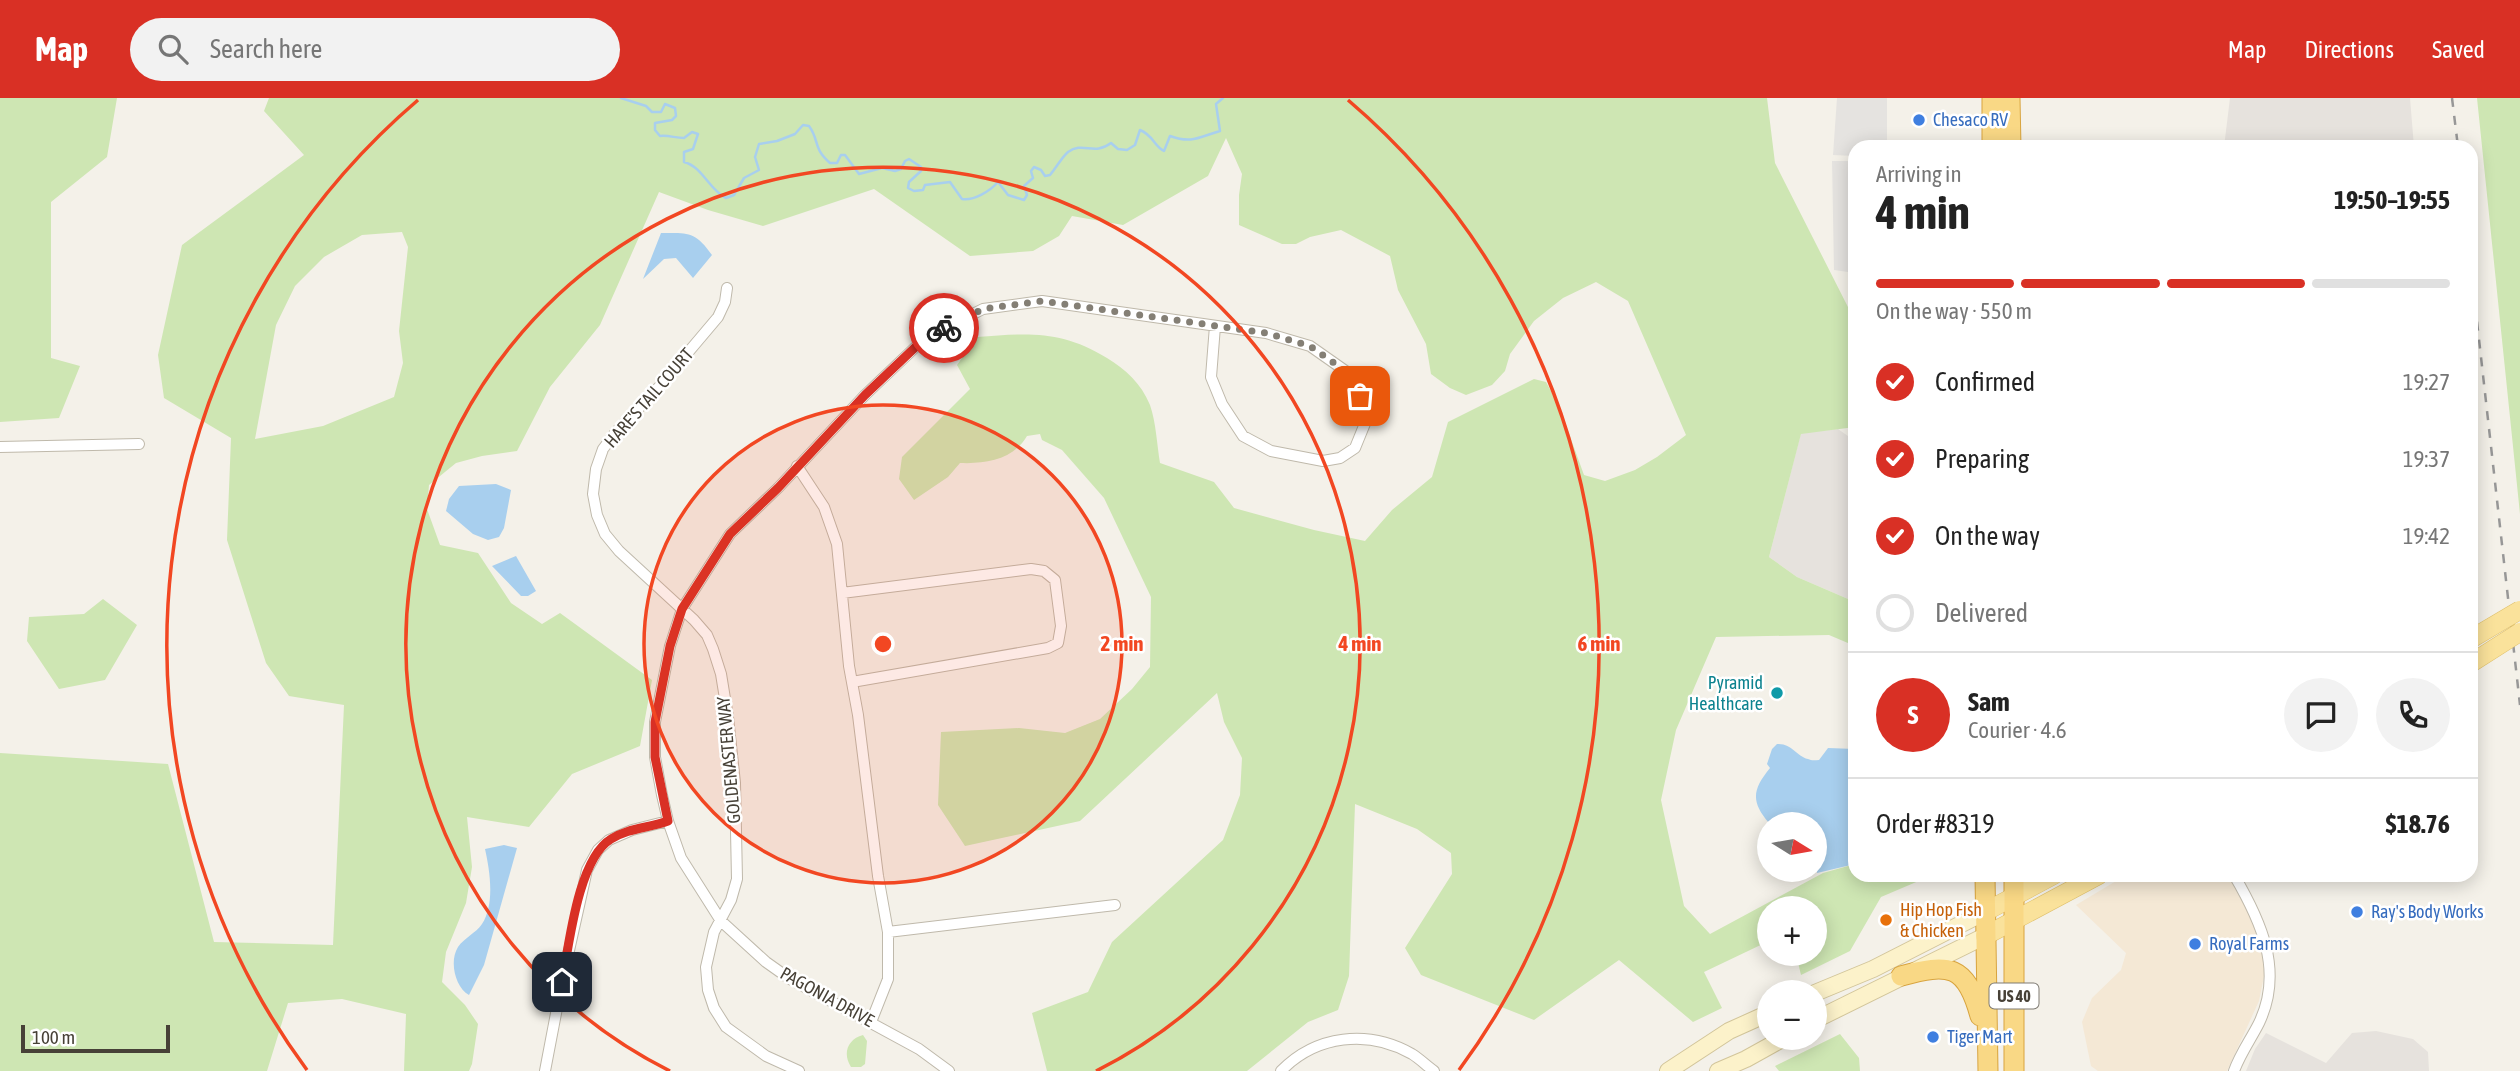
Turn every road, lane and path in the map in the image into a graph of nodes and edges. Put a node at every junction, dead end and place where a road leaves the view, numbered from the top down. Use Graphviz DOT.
graph roads {
  1 [pos="1992,98"];
  2 [pos="2010,98"];
  3 [pos="1992,140"];
  4 [pos="2011,140"];
  5 [pos="727,288"];
  6 [pos="1215,326"];
  7 [pos="139,444"];
  8 [pos="0,447"];
  9 [pos="797,466"];
  10 [pos="842,593"];
  11 [pos="682,609"];
  12 [pos="2520,610"];
  13 [pos="2520,632"];
  14 [pos="2478,635"];
  15 [pos="2478,658"];
  16 [pos="852,682"];
  17 [pos="668,821"];
  18 [pos="1985,882"];
  19 [pos="2014,882"];
  20 [pos="2042,882"];
  21 [pos="2086,882"];
  22 [pos="2238,882"];
  23 [pos="2014,898"];
  24 [pos="1115,905"];
  25 [pos="1984,912"];
  26 [pos="722,921"];
  27 [pos="2014,922"];
  28 [pos="888,932"];
  29 [pos="1986,936"];
  30 [pos="1902,976"];
  31 [pos="1827,988"];
  32 [pos="1827,1014"];
  33 [pos="1757,1018"];
  34 [pos="872,1022"];
  35 [pos="1762,1050"];
  36 [pos="1988,1065"];
  37 [pos="545,1071"];
  38 [pos="799,1071"];
  39 [pos="949,1071"];
  40 [pos="1281,1071"];
  41 [pos="1434,1071"];
  42 [pos="1668,1071"];
  43 [pos="1718,1071"];
  44 [pos="2014,1071"];
  45 [pos="2234,1071"];
  1 -- 3 [label="highway"];
  2 -- 4 [label="highway"];
  5 -- 11 [label="street, HARE'S TAIL COURT"];
  6 -- 6 [label="street"];
  6 -- 9 [label="street, PAGONIA DRIVE"];
  7 -- 8 [label="street"];
  9 -- 10 [label="street"];
  9 -- 11 [label="street, PAGONIA DRIVE"];
  10 -- 16 [label="street"];
  10 -- 16 [label="street"];
  11 -- 17 [label="street, PAGONIA DRIVE"];
  11 -- 26 [label="street, GOLDENASTER WAY"];
  12 -- 14 [label="main road, bridge"];
  13 -- 15 [label="main road, bridge"];
  16 -- 28 [label="street"];
  17 -- 26 [label="street, PAGONIA DRIVE"];
  17 -- 37 [label="street"];
  18 -- 25 [label="highway, US 40"];
  19 -- 23 [label="highway, US 40"];
  20 -- 23 [label="main road"];
  21 -- 27 [label="main road"];
  22 -- 45 [label="street"];
  23 -- 25 [label="main road"];
  23 -- 27 [label="highway, US 40"];
  24 -- 28 [label="street"];
  25 -- 29 [label="highway, US 40"];
  25 -- 31 [label="main road"];
  26 -- 34 [label="street, PAGONIA DRIVE"];
  26 -- 38 [label="street, GOLDENASTER WAY"];
  27 -- 29 [label="main road"];
  27 -- 44 [label="highway, US 40"];
  28 -- 34 [label="street"];
  29 -- 30 [label="main road"];
  29 -- 36 [label="highway, US 40"];
  30 -- 32 [label="main road"];
  30 -- 36 [label="highway"];
  33 -- 42 [label="main road"];
  34 -- 39 [label="street, PAGONIA DRIVE"];
  35 -- 43 [label="main road"];
  40 -- 41 [label="street"];
}
